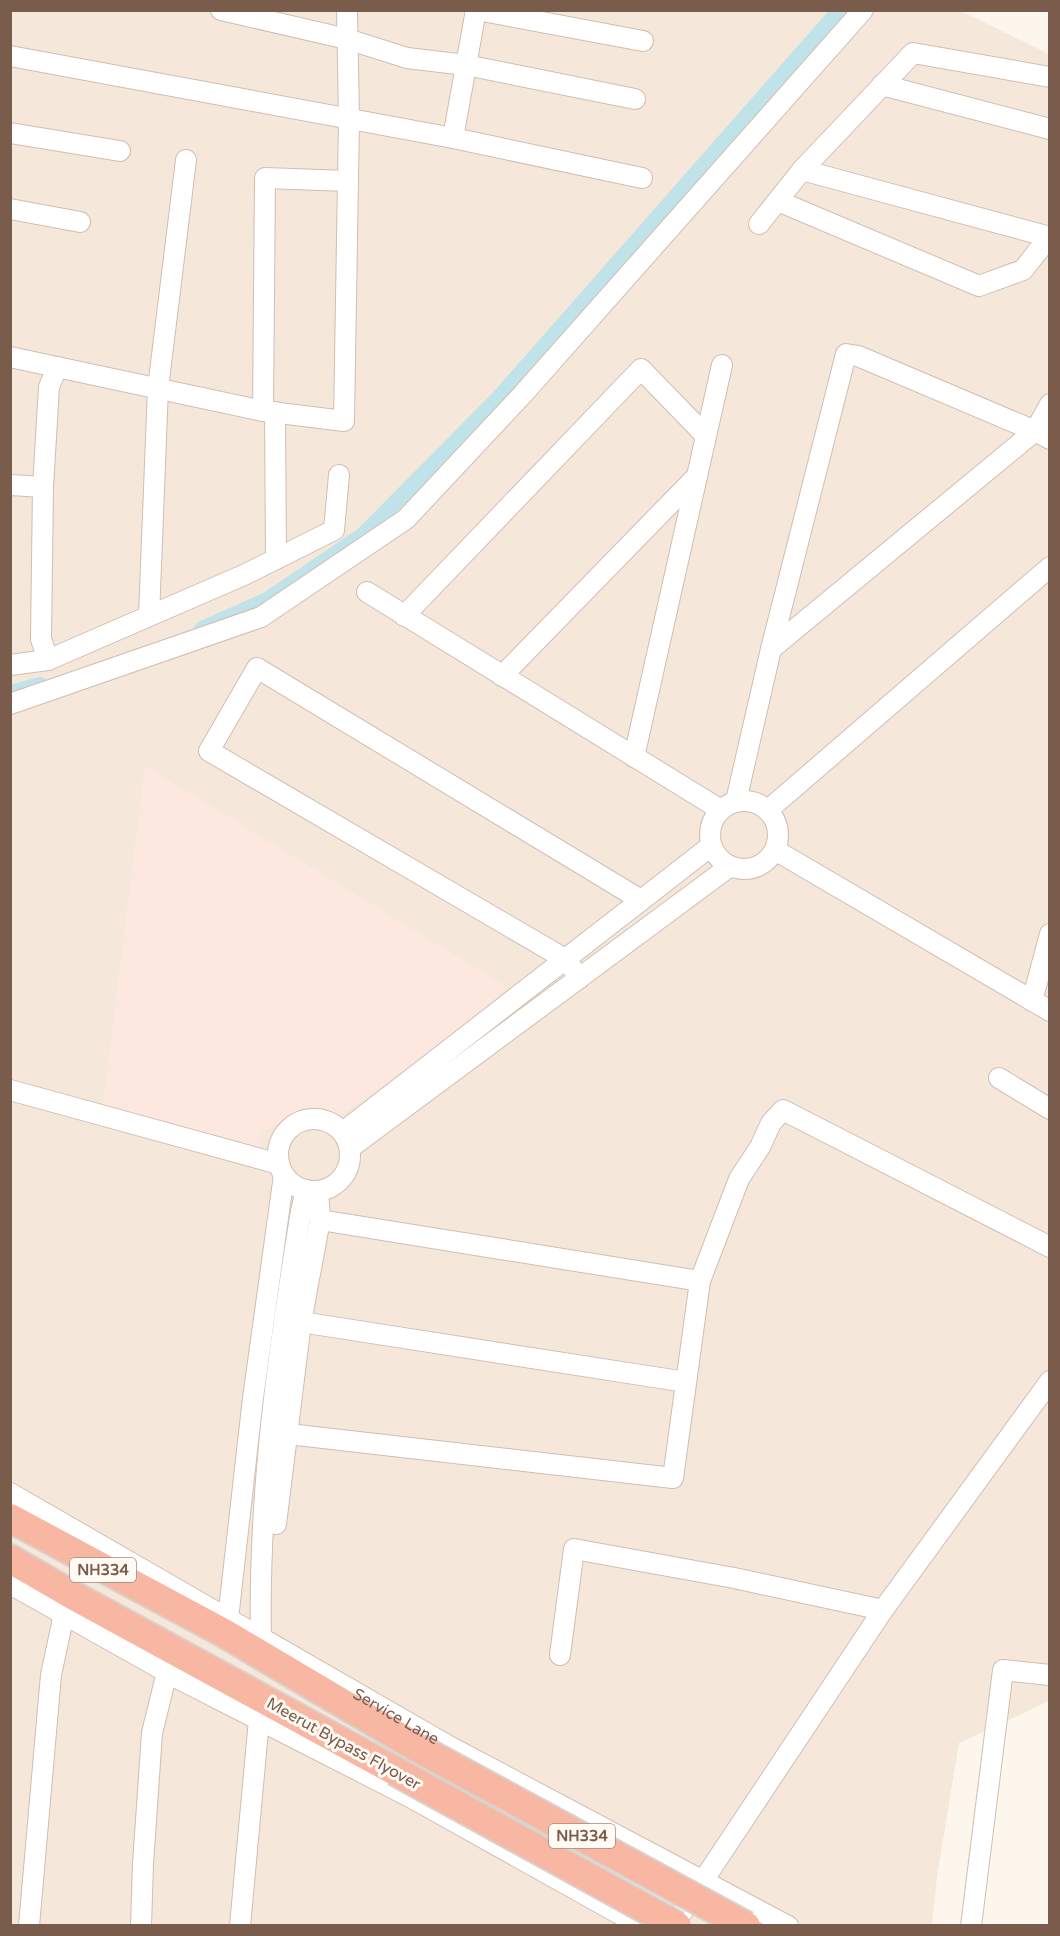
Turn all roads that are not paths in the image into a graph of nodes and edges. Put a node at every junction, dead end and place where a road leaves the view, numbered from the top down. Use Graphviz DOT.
graph roads {
  1 [pos="221,10"];
  2 [pos="346,10"];
  3 [pos="476,10"];
  4 [pos="863,10"];
  5 [pos="347,39"];
  6 [pos="642,41"];
  7 [pos="10,56"];
  8 [pos="466,66"];
  9 [pos="1050,77"];
  10 [pos="882,85"];
  11 [pos="635,99"];
  12 [pos="349,119"];
  13 [pos="1050,129"];
  14 [pos="10,133"];
  15 [pos="453,138"];
  16 [pos="120,152"];
  17 [pos="186,160"];
  18 [pos="802,170"];
  19 [pos="642,178"];
  20 [pos="348,181"];
  21 [pos="778,201"];
  22 [pos="10,209"];
  23 [pos="80,222"];
  24 [pos="759,224"];
  25 [pos="1049,237"];
  26 [pos="10,357"];
  27 [pos="722,366"];
  28 [pos="57,367"];
  29 [pos="158,388"];
  30 [pos="1050,404"];
  31 [pos="269,412"];
  32 [pos="1042,435"];
  33 [pos="706,436"];
  34 [pos="339,476"];
  35 [pos="697,476"];
  36 [pos="10,485"];
  37 [pos="43,487"];
  38 [pos="276,559"];
  39 [pos="1046,575"];
  40 [pos="367,592"];
  41 [pos="149,616"];
  42 [pos="404,616"];
  43 [pos="771,649"];
  44 [pos="48,660"];
  45 [pos="10,665"];
  46 [pos="502,676"];
  47 [pos="10,704"];
  48 [pos="634,757"];
  49 [pos="728,806"];
  50 [pos="768,810"];
  51 [pos="711,846"];
  52 [pos="775,849"];
  53 [pos="729,867"];
  54 [pos="676,873"];
  55 [pos="693,894"];
  56 [pos="641,900"];
  57 [pos="1050,934"];
  58 [pos="565,959"];
  59 [pos="580,978"];
  60 [pos="1032,1001"];
  61 [pos="510,1002"];
  62 [pos="1050,1011"];
  63 [pos="523,1020"];
  64 [pos="443,1054"];
  65 [pos="455,1070"];
  66 [pos="999,1078"];
  67 [pos="10,1090"];
  68 [pos="1050,1109"];
  69 [pos="346,1140"];
  70 [pos="282,1169"];
  71 [pos="312,1190"];
  72 [pos="320,1220"];
  73 [pos="1050,1247"];
  74 [pos="700,1281"];
  75 [pos="302,1322"];
  76 [pos="271,1336"];
  77 [pos="686,1382"];
  78 [pos="1048,1385"];
  79 [pos="253,1398"];
  80 [pos="274,1401"];
  81 [pos="279,1433"];
  82 [pos="10,1493"];
  83 [pos="10,1518"];
  84 [pos="10,1559"];
  85 [pos="14,1590"];
  86 [pos="883,1610"];
  87 [pos="64,1614"];
  88 [pos="226,1626"];
  89 [pos="258,1644"];
  90 [pos="560,1655"];
  91 [pos="167,1672"];
  92 [pos="1050,1675"];
  93 [pos="217,1686"];
  94 [pos="259,1720"];
  95 [pos="703,1881"];
  96 [pos="29,1926"];
  97 [pos="141,1926"];
  98 [pos="240,1926"];
  99 [pos="641,1926"];
  100 [pos="675,1926"];
  101 [pos="746,1926"];
  102 [pos="788,1926"];
  103 [pos="971,1926"];
  1 -- 5 [label="street"];
  2 -- 5 [label="street"];
  3 -- 6 [label="street"];
  3 -- 8 [label="street"];
  4 -- 47 [label="street"];
  5 -- 8 [label="street"];
  5 -- 12 [label="street"];
  7 -- 12 [label="street"];
  8 -- 11 [label="street"];
  8 -- 15 [label="street"];
  9 -- 10 [label="street"];
  10 -- 13 [label="street"];
  10 -- 18 [label="street"];
  12 -- 15 [label="street"];
  12 -- 20 [label="street"];
  14 -- 16 [label="street"];
  15 -- 19 [label="street"];
  17 -- 29 [label="street"];
  18 -- 21 [label="street"];
  18 -- 25 [label="street"];
  20 -- 31 [label="street"];
  20 -- 31 [label="street"];
  21 -- 24 [label="street"];
  21 -- 25 [label="street"];
  22 -- 23 [label="street"];
  26 -- 28 [label="street"];
  27 -- 33 [label="street"];
  28 -- 29 [label="street"];
  28 -- 37 [label="street"];
  29 -- 31 [label="street"];
  29 -- 41 [label="street"];
  30 -- 32 [label="street"];
  31 -- 38 [label="street"];
  32 -- 43 [label="street"];
  32 -- 43 [label="street"];
  33 -- 35 [label="street"];
  33 -- 42 [label="street"];
  34 -- 38 [label="street"];
  35 -- 46 [label="street"];
  35 -- 48 [label="street"];
  36 -- 37 [label="street"];
  37 -- 44 [label="street"];
  38 -- 41 [label="street"];
  39 -- 50 [label="street"];
  40 -- 42 [label="street"];
  41 -- 44 [label="street"];
  42 -- 46 [label="street"];
  43 -- 49 [label="street"];
  44 -- 45 [label="street"];
  46 -- 48 [label="street"];
  48 -- 49 [label="street"];
  49 -- 50 [label="street"];
  49 -- 51 [label="street"];
  50 -- 52 [label="street"];
  51 -- 53 [label="street"];
  51 -- 54 [label="street"];
  52 -- 53 [label="street"];
  52 -- 60 [label="street"];
  53 -- 55 [label="street"];
  54 -- 55 [label="street"];
  54 -- 56 [label="street"];
  55 -- 59 [label="street"];
  56 -- 58 [label="street"];
  56 -- 58 [label="street"];
  57 -- 60 [label="street"];
  58 -- 59 [label="street"];
  58 -- 61 [label="street"];
  59 -- 63 [label="street"];
  60 -- 62 [label="street"];
  61 -- 63 [label="street"];
  61 -- 64 [label="street"];
  63 -- 65 [label="street"];
  64 -- 65 [label="street"];
  64 -- 69 [label="street"];
  65 -- 69 [label="street"];
  66 -- 68 [label="street"];
  67 -- 70 [label="street"];
  69 -- 70 [label="street"];
  69 -- 71 [label="street"];
  70 -- 71 [label="street"];
  70 -- 76 [label="street"];
  71 -- 72 [label="street"];
  71 -- 76 [label="street"];
  72 -- 74 [label="street"];
  72 -- 75 [label="street"];
  73 -- 74 [label="street"];
  74 -- 77 [label="street"];
  75 -- 77 [label="street"];
  75 -- 81 [label="street"];
  76 -- 79 [label="street"];
  76 -- 80 [label="street"];
  77 -- 81 [label="street"];
  78 -- 86 [label="street"];
  79 -- 80 [label="street"];
  79 -- 88 [label="street"];
  80 -- 81 [label="street"];
  81 -- 89 [label="street"];
  82 -- 88 [label="street"];
  83 -- 88 [label="highway, NH334"];
  84 -- 93 [label="highway, Meerut Bypass Flyover / NH334"];
  85 -- 87 [label="street"];
  86 -- 90 [label="street"];
  86 -- 95 [label="street"];
  87 -- 91 [label="street"];
  87 -- 96 [label="street"];
  88 -- 89 [label="highway, NH334"];
  89 -- 95 [label="street, Service Lane"];
  89 -- 101 [label="highway, Meerut Bypass Flyover / NH334, bridge"];
  91 -- 93 [label="street"];
  91 -- 97 [label="street"];
  92 -- 103 [label="street"];
  93 -- 94 [label="street"];
  93 -- 100 [label="highway, Meerut Bypass Flyover / NH334, bridge"];
  94 -- 98 [label="street"];
  94 -- 99 [label="street"];
  95 -- 100 [label="street"];
  95 -- 102 [label="street, Service Lane"];
}
